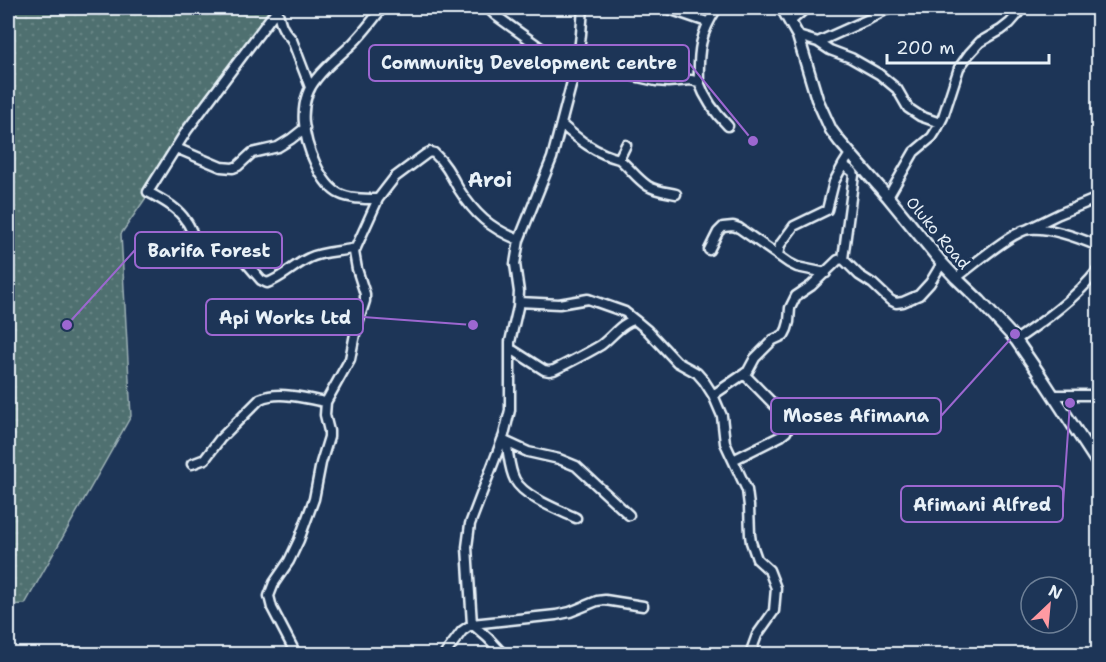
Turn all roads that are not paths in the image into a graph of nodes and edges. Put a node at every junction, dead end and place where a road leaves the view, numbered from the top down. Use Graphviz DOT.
graph roads {
  1 [pos="277,8"];
  2 [pos="382,8"];
  3 [pos="488,8"];
  4 [pos="583,8"];
  5 [pos="666,8"];
  6 [pos="717,8"];
  7 [pos="782,8"];
  8 [pos="806,8"];
  9 [pos="892,8"];
  10 [pos="1021,8"];
  11 [pos="790,21"];
  12 [pos="707,22"];
  13 [pos="798,36"];
  14 [pos="818,42"];
  15 [pos="577,62"];
  16 [pos="699,82"];
  17 [pos="310,87"];
  18 [pos="940,123"];
  19 [pos="561,124"];
  20 [pos="728,126"];
  21 [pos="305,128"];
  22 [pos="626,145"];
  23 [pos="176,148"];
  24 [pos="850,154"];
  25 [pos="619,159"];
  26 [pos="843,165"];
  27 [pos="676,194"];
  28 [pos="888,197"];
  29 [pos="1098,198"];
  30 [pos="378,199"];
  31 [pos="1028,229"];
  32 [pos="519,240"];
  33 [pos="1098,246"];
  34 [pos="356,248"];
  35 [pos="709,250"];
  36 [pos="778,255"];
  37 [pos="843,259"];
  38 [pos="942,263"];
  39 [pos="1098,270"];
  40 [pos="826,273"];
  41 [pos="956,278"];
  42 [pos="519,302"];
  43 [pos="635,320"];
  44 [pos="1016,340"];
  45 [pos="511,349"];
  46 [pos="744,374"];
  47 [pos="713,394"];
  48 [pos="1053,395"];
  49 [pos="1098,395"];
  50 [pos="326,402"];
  51 [pos="504,441"];
  52 [pos="734,460"];
  53 [pos="192,464"];
  54 [pos="1098,464"];
  55 [pos="630,515"];
  56 [pos="576,518"];
  57 [pos="643,606"];
  58 [pos="472,624"];
  59 [pos="296,654"];
  60 [pos="445,654"];
  61 [pos="503,654"];
  62 [pos="750,654"];
  1 -- 17 [label="street"];
  1 -- 23 [label="street"];
  2 -- 17 [label="street"];
  3 -- 15 [label="street"];
  4 -- 15 [label="street"];
  5 -- 12 [label="street"];
  6 -- 12 [label="street"];
  7 -- 11 [label="main road, Oluko Road"];
  8 -- 11 [label="street"];
  9 -- 14 [label="street"];
  10 -- 18 [label="street"];
  11 -- 13 [label="main road, Oluko Road"];
  12 -- 16 [label="street"];
  13 -- 14 [label="street"];
  13 -- 24 [label="main road, Oluko Road"];
  14 -- 18 [label="street"];
  15 -- 16 [label="street"];
  15 -- 19 [label="street"];
  16 -- 20 [label="street"];
  17 -- 21 [label="street"];
  18 -- 28 [label="street"];
  19 -- 25 [label="street"];
  19 -- 32 [label="street"];
  21 -- 23 [label="street"];
  21 -- 30 [label="street"];
  22 -- 25 [label="street"];
  23 -- 34 [label="street"];
  24 -- 26 [label="street"];
  24 -- 28 [label="main road, Oluko Road"];
  25 -- 27 [label="street"];
  26 -- 36 [label="street"];
  26 -- 37 [label="street"];
  28 -- 38 [label="main road, Oluko Road"];
  29 -- 31 [label="street"];
  30 -- 32 [label="street"];
  30 -- 34 [label="street"];
  31 -- 33 [label="street"];
  31 -- 41 [label="street"];
  32 -- 42 [label="street"];
  34 -- 50 [label="street"];
  35 -- 36 [label="street"];
  36 -- 40 [label="street"];
  37 -- 38 [label="street"];
  37 -- 40 [label="street"];
  38 -- 41 [label="main road, Oluko Road"];
  39 -- 44 [label="street"];
  40 -- 46 [label="street"];
  41 -- 44 [label="main road, Oluko Road"];
  42 -- 43 [label="street"];
  42 -- 45 [label="street"];
  43 -- 45 [label="street"];
  43 -- 47 [label="street"];
  44 -- 48 [label="main road, Oluko Road"];
  45 -- 51 [label="street"];
  46 -- 47 [label="street"];
  46 -- 52 [label="street"];
  47 -- 52 [label="street"];
  48 -- 49 [label="street"];
  48 -- 54 [label="main road, Oluko Road"];
  50 -- 53 [label="street"];
  50 -- 59 [label="street"];
  51 -- 55 [label="street"];
  51 -- 56 [label="street"];
  51 -- 58 [label="street"];
  52 -- 62 [label="street"];
  57 -- 58 [label="street"];
  58 -- 60 [label="street"];
  58 -- 61 [label="street"];
}
